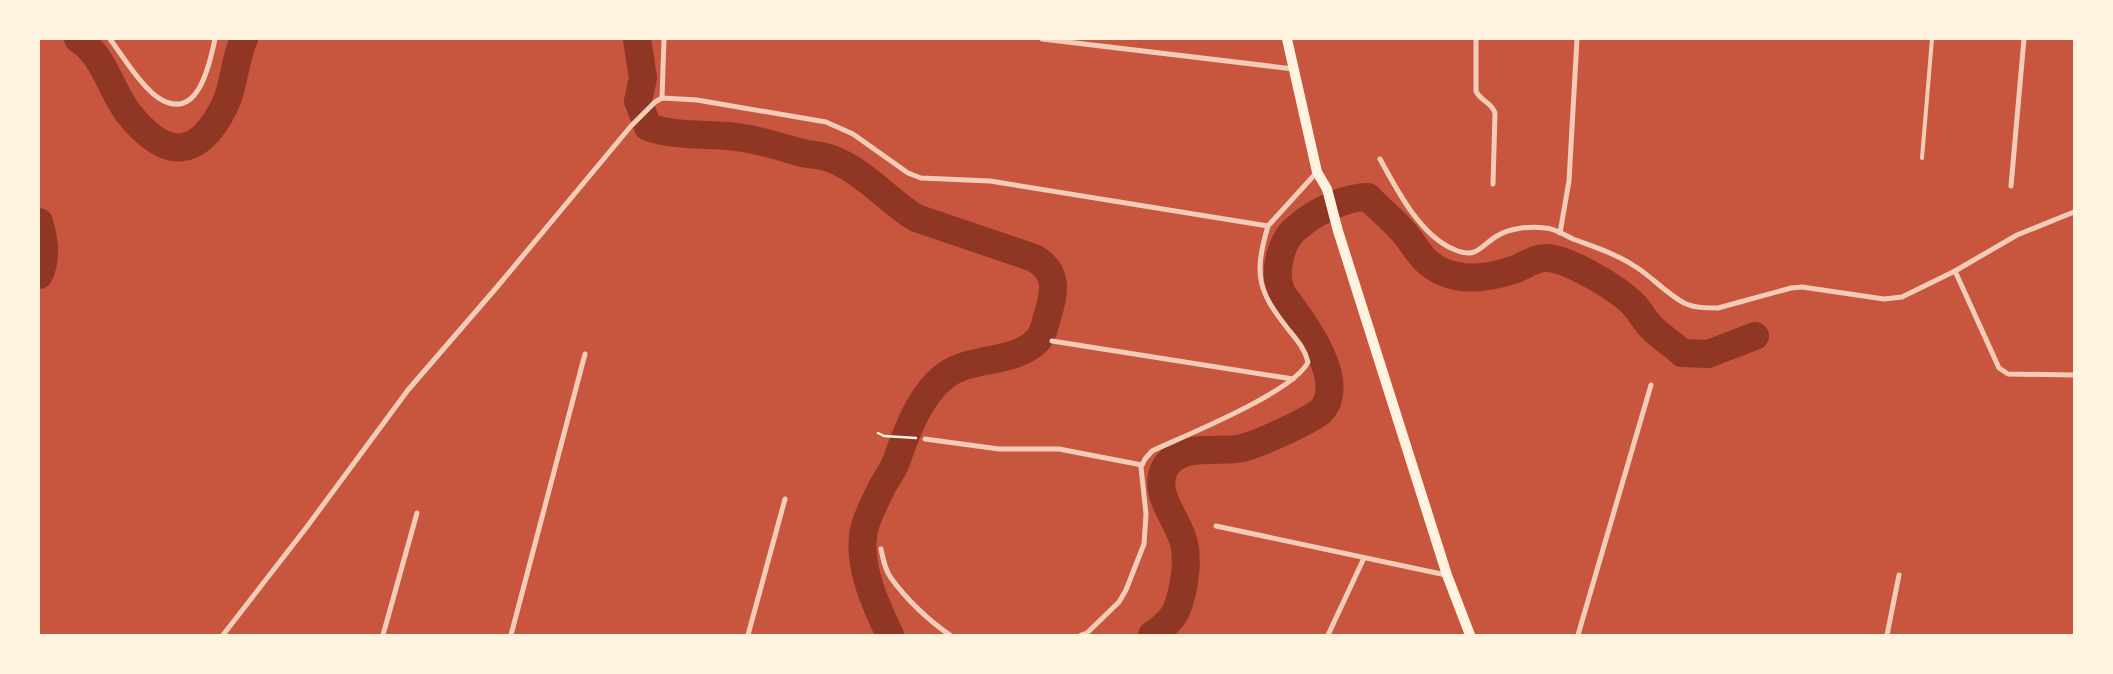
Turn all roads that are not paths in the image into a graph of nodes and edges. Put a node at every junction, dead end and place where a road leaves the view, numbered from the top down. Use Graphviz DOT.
graph roads {
  1 [pos="110,39"];
  2 [pos="215,39"];
  3 [pos="664,39"];
  4 [pos="1042,39"];
  5 [pos="1287,39"];
  6 [pos="1476,39"];
  7 [pos="1577,39"];
  8 [pos="1932,39"];
  9 [pos="2024,39"];
  10 [pos="1294,69"];
  11 [pos="662,98"];
  12 [pos="1922,158"];
  13 [pos="1380,159"];
  14 [pos="1317,172"];
  15 [pos="1492,184"];
  16 [pos="2011,186"];
  17 [pos="2074,212"];
  18 [pos="1268,226"];
  19 [pos="1560,233"];
  20 [pos="1955,271"];
  21 [pos="1052,341"];
  22 [pos="585,354"];
  23 [pos="2074,375"];
  24 [pos="1294,379"];
  25 [pos="1651,385"];
  26 [pos="925,439"];
  27 [pos="1142,465"];
  28 [pos="785,500"];
  29 [pos="417,512"];
  30 [pos="1216,526"];
  31 [pos="881,549"];
  32 [pos="1364,558"];
  33 [pos="1447,575"];
  34 [pos="1899,575"];
  35 [pos="223,635"];
  36 [pos="383,635"];
  37 [pos="511,635"];
  38 [pos="748,635"];
  39 [pos="950,635"];
  40 [pos="1081,635"];
  41 [pos="1328,635"];
  42 [pos="1470,635"];
  43 [pos="1578,635"];
  44 [pos="1886,635"];
  1 -- 2 [label="street"];
  3 -- 11 [label="street"];
  4 -- 10 [label="street"];
  5 -- 10 [label="main road"];
  6 -- 15 [label="street"];
  7 -- 19 [label="street"];
  8 -- 12 [label="lane"];
  9 -- 16 [label="street"];
  10 -- 14 [label="main road"];
  11 -- 18 [label="street"];
  11 -- 35 [label="street"];
  13 -- 19 [label="street"];
  14 -- 18 [label="street"];
  14 -- 33 [label="main road"];
  17 -- 20 [label="street"];
  18 -- 24 [label="street"];
  19 -- 20 [label="street"];
  20 -- 23 [label="street"];
  21 -- 24 [label="street"];
  22 -- 37 [label="street"];
  24 -- 27 [label="street"];
  25 -- 43 [label="street"];
  26 -- 27 [label="street"];
  27 -- 40 [label="street"];
  28 -- 38 [label="street"];
  29 -- 36 [label="street"];
  30 -- 32 [label="street"];
  31 -- 39 [label="street"];
  32 -- 33 [label="street"];
  32 -- 41 [label="street"];
  33 -- 42 [label="main road"];
  34 -- 44 [label="street"];
}
